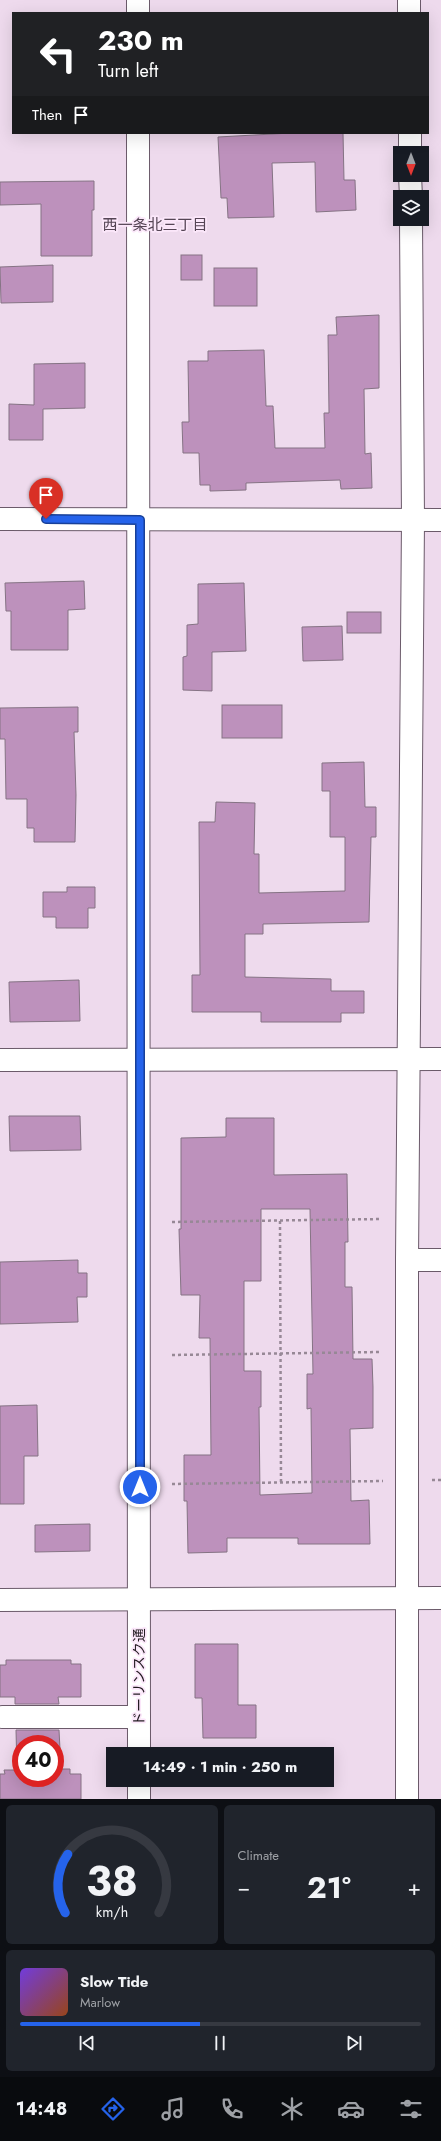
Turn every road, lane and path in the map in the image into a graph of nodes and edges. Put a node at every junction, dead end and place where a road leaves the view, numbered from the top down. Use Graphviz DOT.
graph roads {
  1 [pos="138,0"];
  2 [pos="409,0"];
  3 [pos="138,12"];
  4 [pos="410,12"];
  5 [pos="138,134"];
  6 [pos="410,134"];
  7 [pos="410,146"];
  8 [pos="411,226"];
  9 [pos="0,519"];
  10 [pos="140,520"];
  11 [pos="413,520"];
  12 [pos="441,520"];
  13 [pos="140,1059"];
  14 [pos="409,1059"];
  15 [pos="441,1059"];
  16 [pos="0,1060"];
  17 [pos="280,1221"];
  18 [pos="172,1222"];
  19 [pos="383,1227"];
  20 [pos="407,1260"];
  21 [pos="441,1260"];
  22 [pos="385,1352"];
  23 [pos="280,1354"];
  24 [pos="172,1355"];
  25 [pos="441,1480"];
  26 [pos="408,1481"];
  27 [pos="281,1482"];
  28 [pos="172,1484"];
  29 [pos="441,1598"];
  30 [pos="408,1599"];
  31 [pos="0,1600"];
  32 [pos="140,1600"];
  33 [pos="2,1717"];
  34 [pos="139,1717"];
  35 [pos="139,1747"];
  36 [pos="139,1787"];
  37 [pos="139,1799"];
  38 [pos="407,1799"];
  1 -- 3 [label="street"];
  2 -- 4 [label="street"];
  5 -- 10 [label="street, ドーリンスク通"];
  6 -- 7 [label="street"];
  8 -- 11 [label="street"];
  9 -- 10 [label="street"];
  10 -- 11 [label="street"];
  10 -- 13 [label="street, ドーリンスク通"];
  11 -- 12 [label="street"];
  11 -- 14 [label="street"];
  13 -- 14 [label="street"];
  13 -- 16 [label="street"];
  13 -- 32 [label="street, ドーリンスク通"];
  14 -- 15 [label="street"];
  14 -- 20 [label="street"];
  17 -- 18 [label="path"];
  17 -- 19 [label="path"];
  17 -- 23 [label="path"];
  20 -- 21 [label="street"];
  20 -- 26 [label="street"];
  22 -- 23 [label="path"];
  23 -- 24 [label="path"];
  23 -- 27 [label="path"];
  25 -- 26 [label="path"];
  26 -- 27 [label="path"];
  26 -- 30 [label="street"];
  27 -- 28 [label="path"];
  29 -- 30 [label="street"];
  30 -- 32 [label="street"];
  30 -- 38 [label="street"];
  31 -- 32 [label="street"];
  32 -- 34 [label="street, ドーリンスク通"];
  33 -- 34 [label="street"];
  34 -- 35 [label="street, ドーリンスク通"];
  36 -- 37 [label="street"];
}
